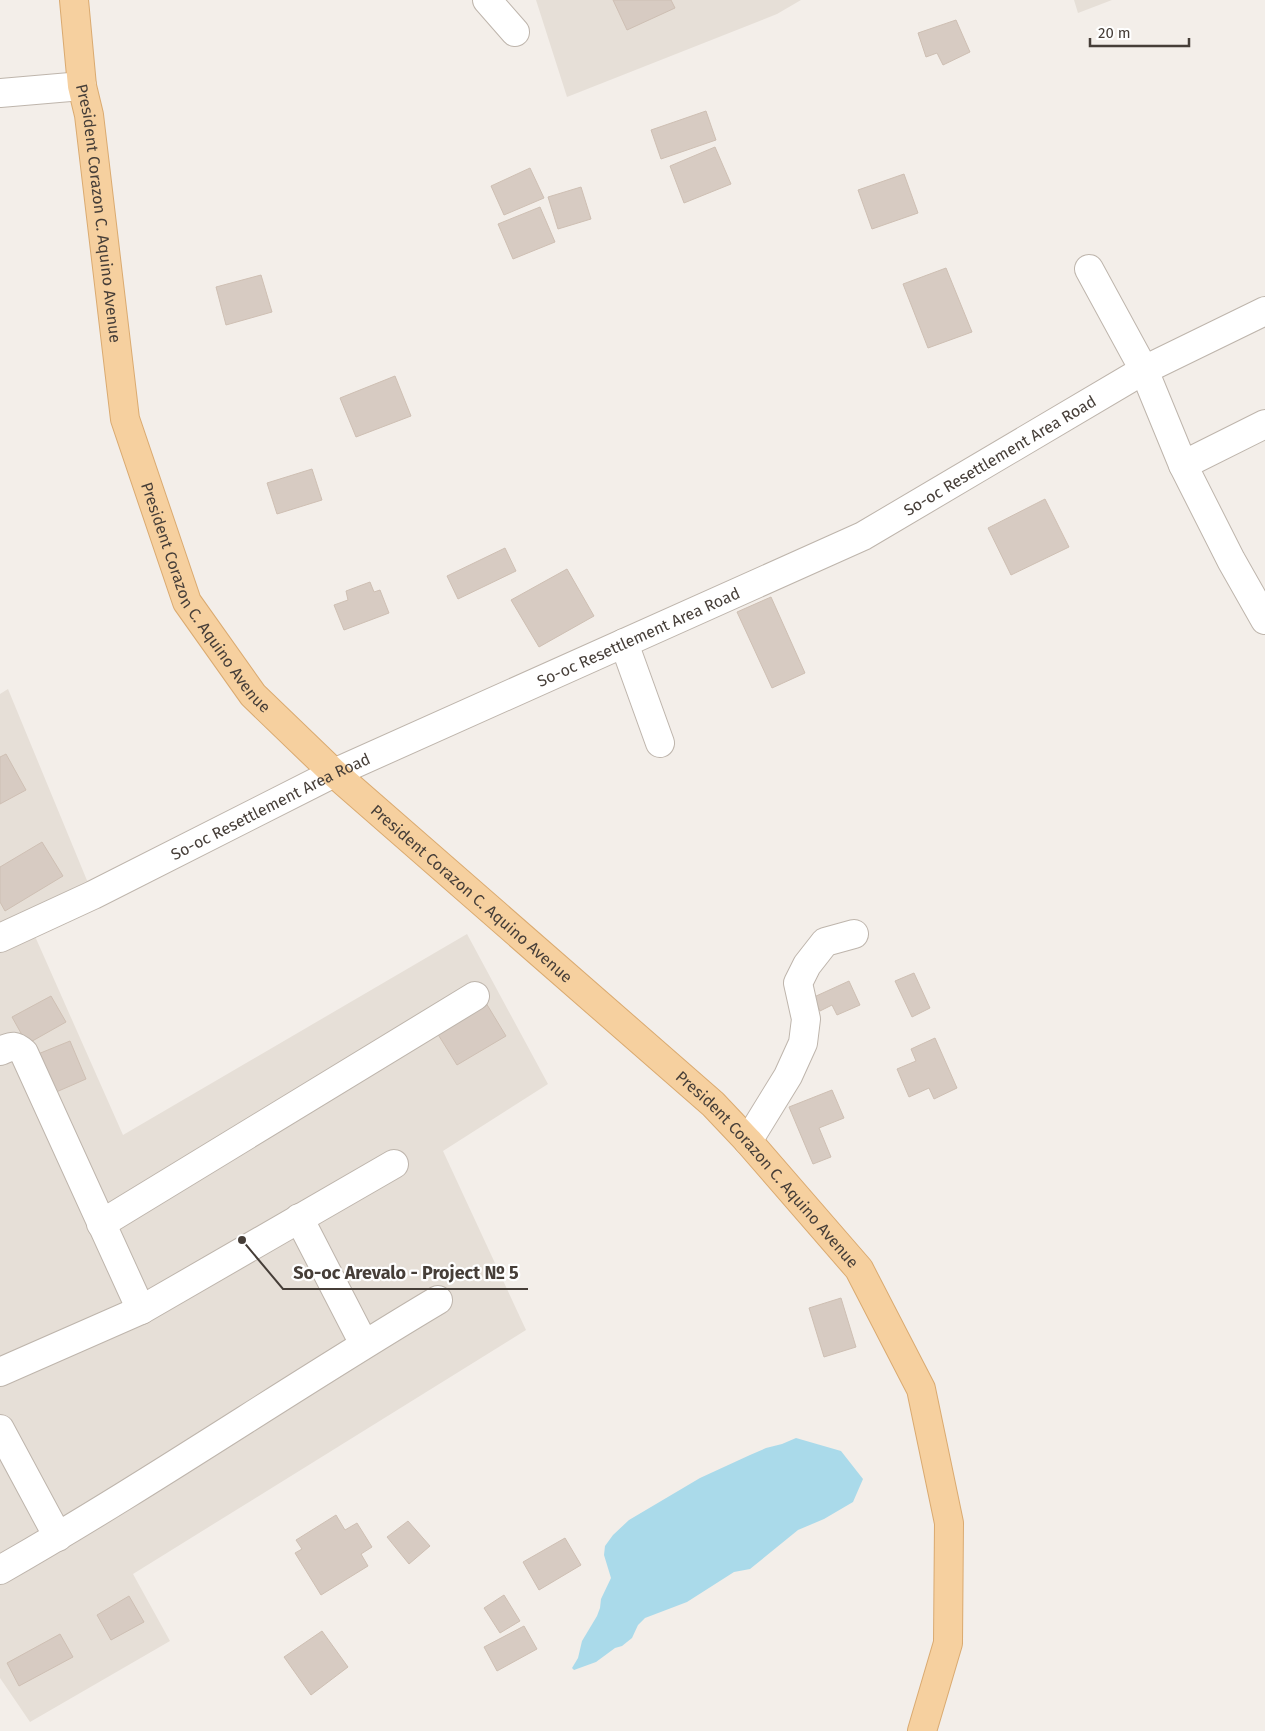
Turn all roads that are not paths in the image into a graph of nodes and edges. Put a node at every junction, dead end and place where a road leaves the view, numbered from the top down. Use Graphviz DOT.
graph roads {
  1 [pos="74,0"];
  2 [pos="487,0"];
  3 [pos="515,32"];
  4 [pos="82,86"];
  5 [pos="0,93"];
  6 [pos="1089,269"];
  7 [pos="1265,311"];
  8 [pos="1144,370"];
  9 [pos="1263,429"];
  10 [pos="1183,465"];
  11 [pos="1265,620"];
  12 [pos="624,643"];
  13 [pos="660,742"];
  14 [pos="334,773"];
  15 [pos="854,934"];
  16 [pos="0,938"];
  17 [pos="475,996"];
  18 [pos="0,1051"];
  19 [pos="748,1141"];
  20 [pos="394,1164"];
  21 [pos="299,1218"];
  22 [pos="101,1224"];
  23 [pos="438,1300"];
  24 [pos="141,1310"];
  25 [pos="364,1344"];
  26 [pos="1,1367"];
  27 [pos="0,1428"];
  28 [pos="58,1537"];
  29 [pos="0,1570"];
  30 [pos="922,1731"];
  1 -- 4 [label="main road, President Corazon C. Aquino Avenue"];
  2 -- 3 [label="street"];
  4 -- 5 [label="street"];
  4 -- 14 [label="main road, President Corazon C. Aquino Avenue"];
  6 -- 8 [label="street"];
  7 -- 8 [label="street, So-oc Resettlement Area Road"];
  8 -- 10 [label="street"];
  8 -- 12 [label="street, So-oc Resettlement Area Road"];
  9 -- 10 [label="street"];
  10 -- 11 [label="street"];
  12 -- 13 [label="street"];
  12 -- 14 [label="street, So-oc Resettlement Area Road"];
  14 -- 16 [label="street, So-oc Resettlement Area Road"];
  14 -- 19 [label="main road, President Corazon C. Aquino Avenue"];
  15 -- 19 [label="street"];
  17 -- 22 [label="street"];
  18 -- 22 [label="street"];
  19 -- 30 [label="main road, President Corazon C. Aquino Avenue"];
  20 -- 21 [label="street"];
  21 -- 24 [label="street"];
  21 -- 25 [label="street"];
  22 -- 24 [label="street"];
  23 -- 25 [label="street"];
  24 -- 26 [label="street"];
  25 -- 28 [label="street"];
  27 -- 28 [label="street"];
  28 -- 29 [label="street"];
}
